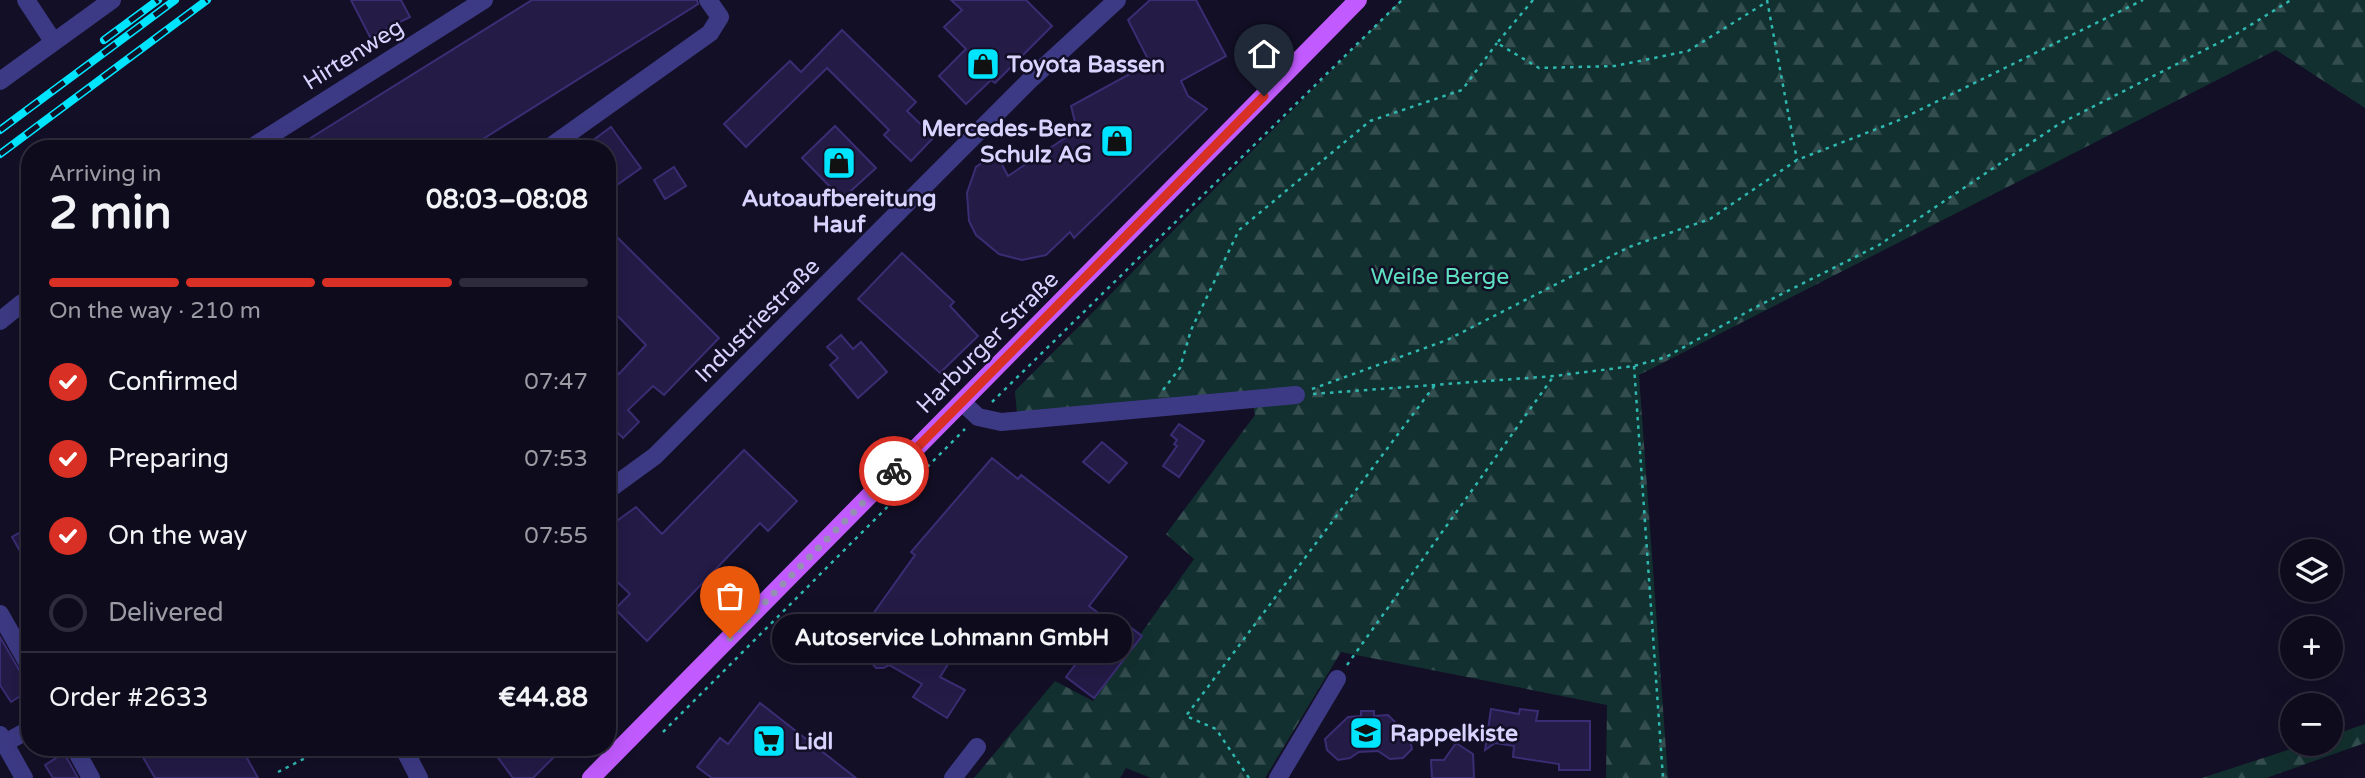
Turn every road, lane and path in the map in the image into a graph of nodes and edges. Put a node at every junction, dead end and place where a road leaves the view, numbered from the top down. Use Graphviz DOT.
graph roads {
  1 [pos="26,0"];
  2 [pos="112,0"];
  3 [pos="484,0"];
  4 [pos="708,0"];
  5 [pos="1117,0"];
  6 [pos="1358,0"];
  7 [pos="1402,0"];
  8 [pos="1533,0"];
  9 [pos="2143,0"];
  10 [pos="2291,0"];
  11 [pos="1766,1"];
  12 [pos="53,41"];
  13 [pos="1497,43"];
  14 [pos="0,81"];
  15 [pos="263,140"];
  16 [pos="560,140"];
  17 [pos="1797,160"];
  18 [pos="21,304"];
  19 [pos="0,321"];
  20 [pos="1634,366"];
  21 [pos="1554,376"];
  22 [pos="1435,385"];
  23 [pos="1296,395"];
  24 [pos="962,402"];
  25 [pos="1149,409"];
  26 [pos="978,417"];
  27 [pos="616,484"];
  28 [pos="0,614"];
  29 [pos="21,651"];
  30 [pos="1337,679"];
  31 [pos="21,732"];
  32 [pos="2,739"];
  33 [pos="656,739"];
  34 [pos="977,747"];
  35 [pos="616,753"];
  36 [pos="79,756"];
  37 [pos="309,756"];
  38 [pos="408,756"];
  39 [pos="613,756"];
  40 [pos="278,772"];
  41 [pos="24,778"];
  42 [pos="91,778"];
  43 [pos="419,778"];
  44 [pos="591,778"];
  45 [pos="953,778"];
  46 [pos="1249,778"];
  47 [pos="1278,778"];
  48 [pos="1662,778"];
  1 -- 12 [label="street"];
  2 -- 12 [label="street"];
  3 -- 15 [label="street, Hirtenweg"];
  4 -- 16 [label="street"];
  5 -- 27 [label="street, Industriestraße"];
  6 -- 24 [label="main road, Harburger Straße"];
  7 -- 26 [label="path"];
  8 -- 13 [label="path"];
  9 -- 17 [label="path"];
  10 -- 20 [label="path"];
  11 -- 13 [label="path"];
  11 -- 17 [label="path"];
  12 -- 14 [label="street"];
  13 -- 25 [label="path"];
  17 -- 23 [label="path"];
  18 -- 19 [label="street"];
  20 -- 21 [label="path"];
  20 -- 48 [label="path"];
  21 -- 22 [label="path"];
  21 -- 30 [label="path"];
  22 -- 23 [label="path"];
  22 -- 46 [label="path"];
  23 -- 25 [label="street"];
  24 -- 26 [label="street"];
  24 -- 35 [label="main road, Harburger Straße"];
  25 -- 26 [label="street"];
  26 -- 33 [label="path"];
  28 -- 29 [label="street"];
  30 -- 47 [label="street"];
  31 -- 32 [label="street"];
  32 -- 41 [label="street"];
  34 -- 45 [label="street"];
  36 -- 42 [label="street"];
  37 -- 40 [label="path"];
  38 -- 43 [label="street"];
  39 -- 44 [label="main road, Harburger Straße"];
}
